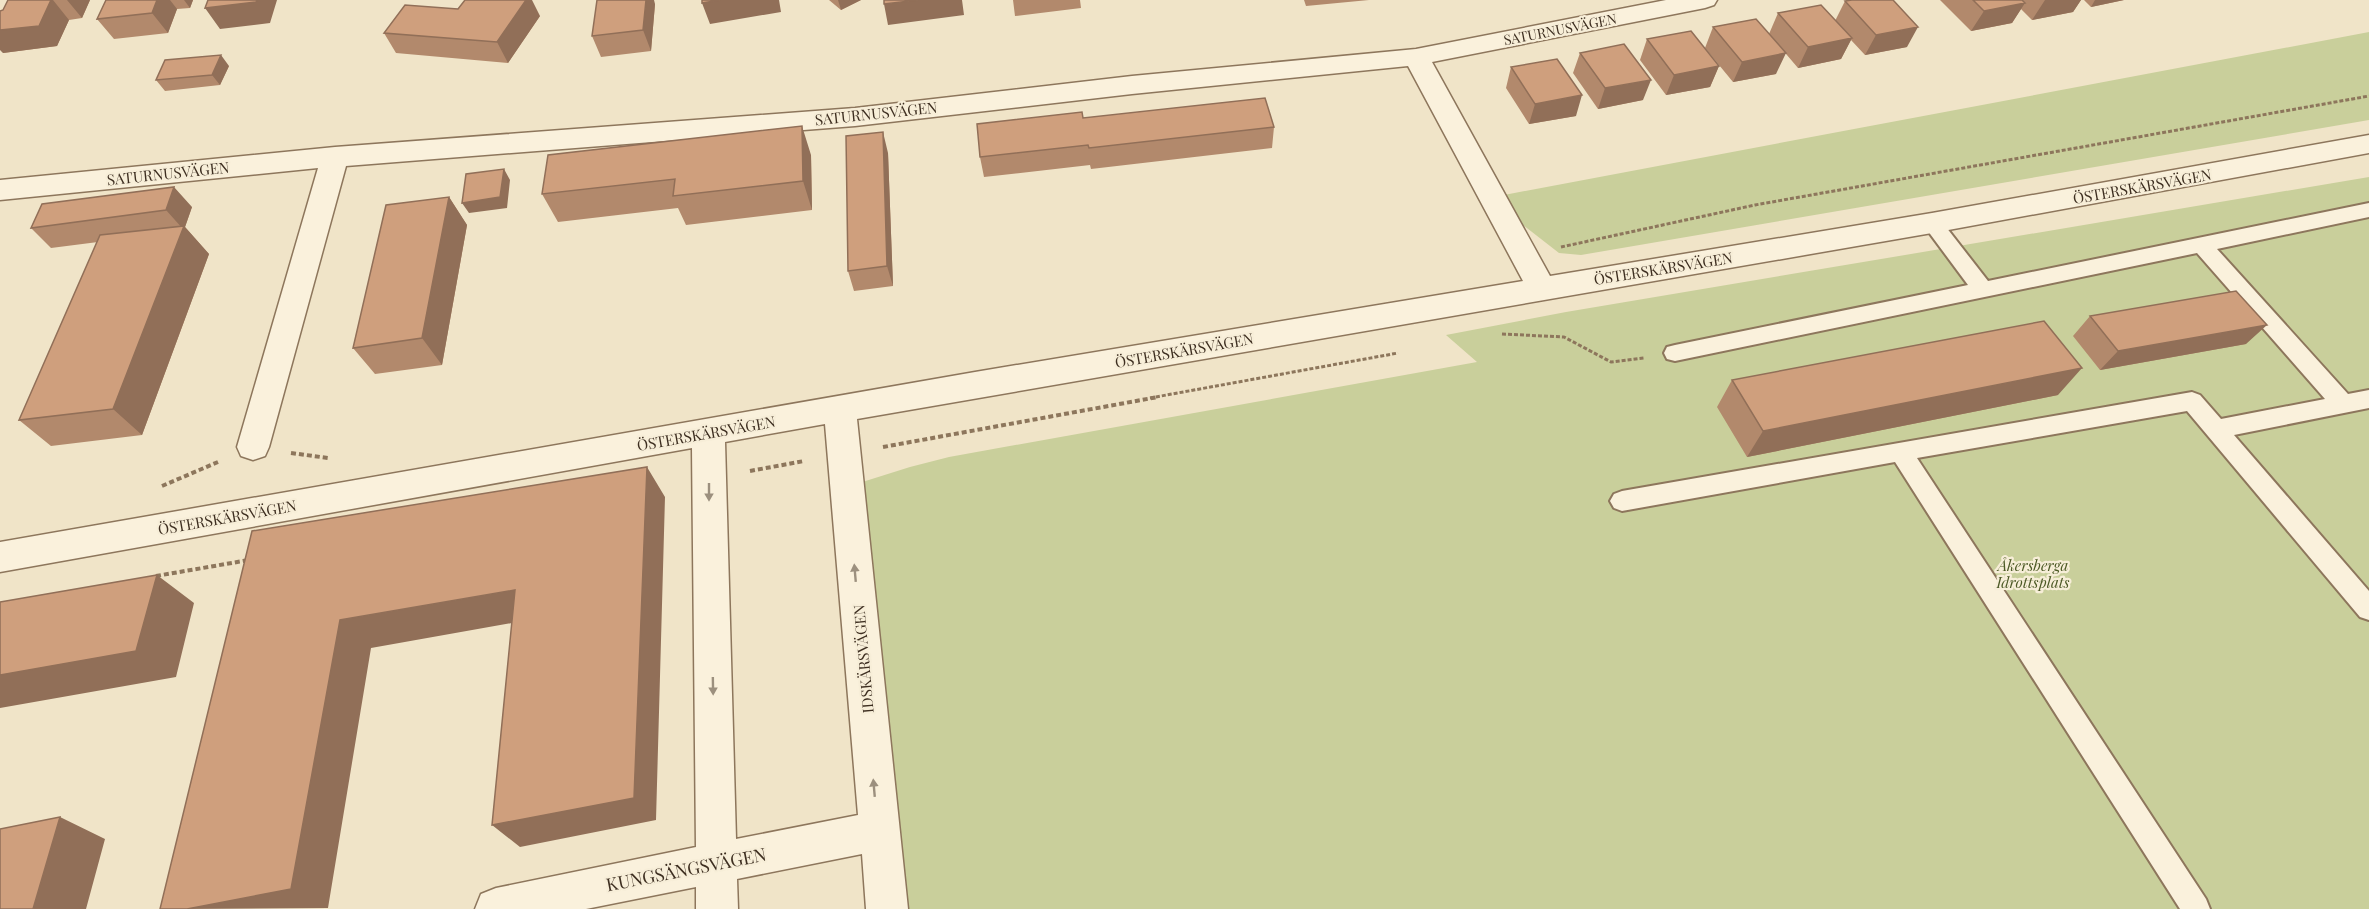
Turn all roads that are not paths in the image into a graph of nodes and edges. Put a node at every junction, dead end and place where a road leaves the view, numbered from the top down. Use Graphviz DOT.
graph roads {
  1 [pos="1705,0"];
  2 [pos="1416,57"];
  3 [pos="2369,144"];
  4 [pos="335,157"];
  5 [pos="0,190"];
  6 [pos="2369,210"];
  7 [pos="1932,223"];
  8 [pos="2201,244"];
  9 [pos="1541,288"];
  10 [pos="1983,289"];
  11 [pos="1675,353"];
  12 [pos="2369,399"];
  13 [pos="2343,404"];
  14 [pos="840,409"];
  15 [pos="2217,429"];
  16 [pos="708,433"];
  17 [pos="253,447"];
  18 [pos="1901,452"];
  19 [pos="1622,501"];
  20 [pos="257,512"];
  21 [pos="249,550"];
  22 [pos="0,557"];
  23 [pos="2369,609"];
  24 [pos="878,831"];
  25 [pos="716,864"];
  26 [pos="495,909"];
  27 [pos="717,909"];
  28 [pos="887,909"];
  29 [pos="2196,909"];
  1 -- 2 [label="street, SATURNUSVÄGEN"];
  2 -- 4 [label="street, SATURNUSVÄGEN"];
  2 -- 9 [label="street"];
  3 -- 7 [label="street, ÖSTERSKÄRSVÄGEN"];
  4 -- 5 [label="street, SATURNUSVÄGEN"];
  4 -- 17 [label="street"];
  6 -- 8 [label="lane"];
  7 -- 9 [label="street, ÖSTERSKÄRSVÄGEN"];
  7 -- 10 [label="lane"];
  8 -- 10 [label="lane"];
  8 -- 13 [label="lane"];
  9 -- 14 [label="street, ÖSTERSKÄRSVÄGEN"];
  10 -- 11 [label="lane"];
  12 -- 13 [label="lane"];
  13 -- 15 [label="lane"];
  14 -- 16 [label="street, ÖSTERSKÄRSVÄGEN"];
  24 -- 14 [label="street, IDSKÄRSVÄGEN, one-way"];
  15 -- 18 [label="lane"];
  15 -- 23 [label="lane"];
  16 -- 20 [label="street, ÖSTERSKÄRSVÄGEN"];
  16 -- 25 [label="street, one-way"];
  18 -- 19 [label="lane"];
  18 -- 29 [label="lane"];
  20 -- 21 [label="street"];
  20 -- 22 [label="street, ÖSTERSKÄRSVÄGEN"];
  24 -- 25 [label="street, KUNGSÄNGSVÄGEN"];
  24 -- 28 [label="street, IDSKÄRSVÄGEN"];
  25 -- 26 [label="street, KUNGSÄNGSVÄGEN"];
  25 -- 27 [label="street"];
}
